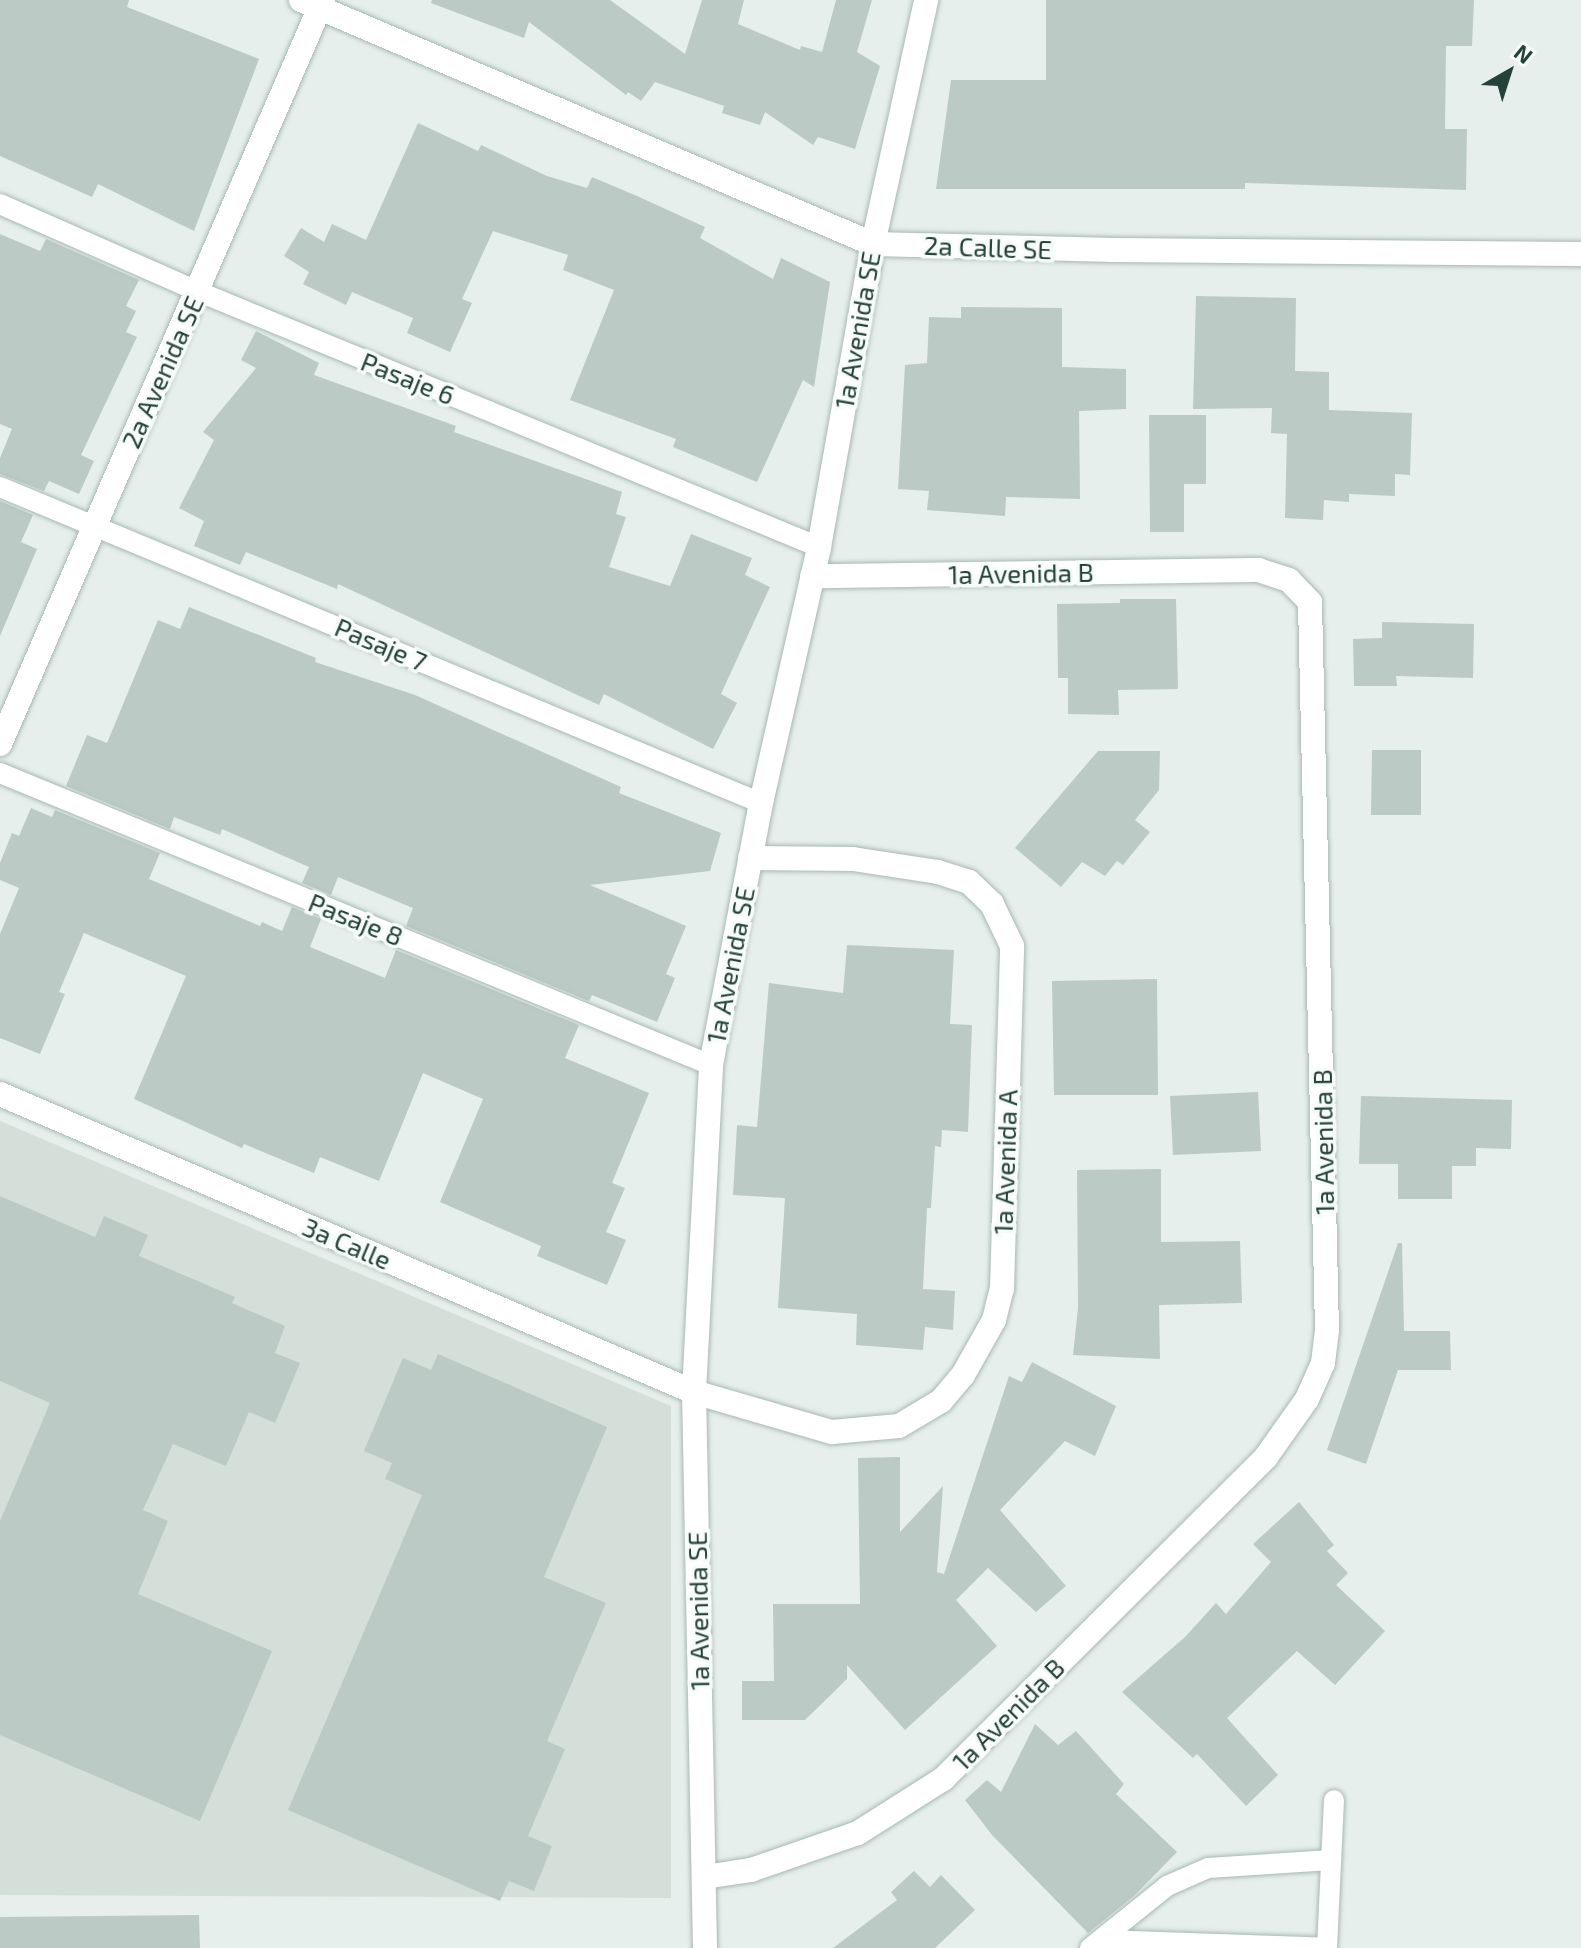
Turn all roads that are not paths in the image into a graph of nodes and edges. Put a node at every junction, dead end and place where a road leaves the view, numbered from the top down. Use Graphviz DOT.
graph roads {
  1 [pos="926,0"];
  2 [pos="315,3"];
  3 [pos="0,204"];
  4 [pos="873,244"];
  5 [pos="1581,254"];
  6 [pos="197,291"];
  7 [pos="0,487"];
  8 [pos="95,525"];
  9 [pos="819,547"];
  10 [pos="812,576"];
  11 [pos="0,744"];
  12 [pos="0,773"];
  13 [pos="761,803"];
  14 [pos="750,858"];
  15 [pos="711,1065"];
  16 [pos="0,1094"];
  17 [pos="694,1392"];
  18 [pos="1334,1800"];
  19 [pos="1331,1860"];
  20 [pos="705,1877"];
  21 [pos="1096,1944"];
  22 [pos="705,1948"];
  23 [pos="1327,1948"];
  1 -- 4 [label="street, 1a Avenida SE"];
  2 -- 4 [label="street, 2a Calle SE"];
  2 -- 6 [label="street, 2a Avenida SE"];
  3 -- 6 [label="lane, Pasaje 6"];
  4 -- 5 [label="street, 2a Calle SE"];
  4 -- 9 [label="street, 1a Avenida SE"];
  6 -- 8 [label="street, 2a Avenida SE"];
  6 -- 9 [label="lane, Pasaje 6"];
  7 -- 8 [label="lane, Pasaje 7"];
  8 -- 11 [label="street, 2a Avenida SE"];
  8 -- 13 [label="lane, Pasaje 7"];
  9 -- 10 [label="street, 1a Avenida SE"];
  10 -- 13 [label="street, 1a Avenida SE"];
  10 -- 20 [label="street, 1a Avenida B"];
  12 -- 15 [label="lane, Pasaje 8"];
  13 -- 14 [label="street, 1a Avenida SE"];
  14 -- 15 [label="street, 1a Avenida SE"];
  14 -- 17 [label="street, 1a Avenida A"];
  15 -- 17 [label="street, 1a Avenida SE"];
  16 -- 17 [label="street, 3a Calle"];
  17 -- 20 [label="street, 1a Avenida SE"];
  18 -- 19 [label="lane"];
  19 -- 21 [label="lane"];
  19 -- 23 [label="lane"];
  20 -- 22 [label="street, 1a Avenida SE"];
  21 -- 23 [label="lane"];
}
